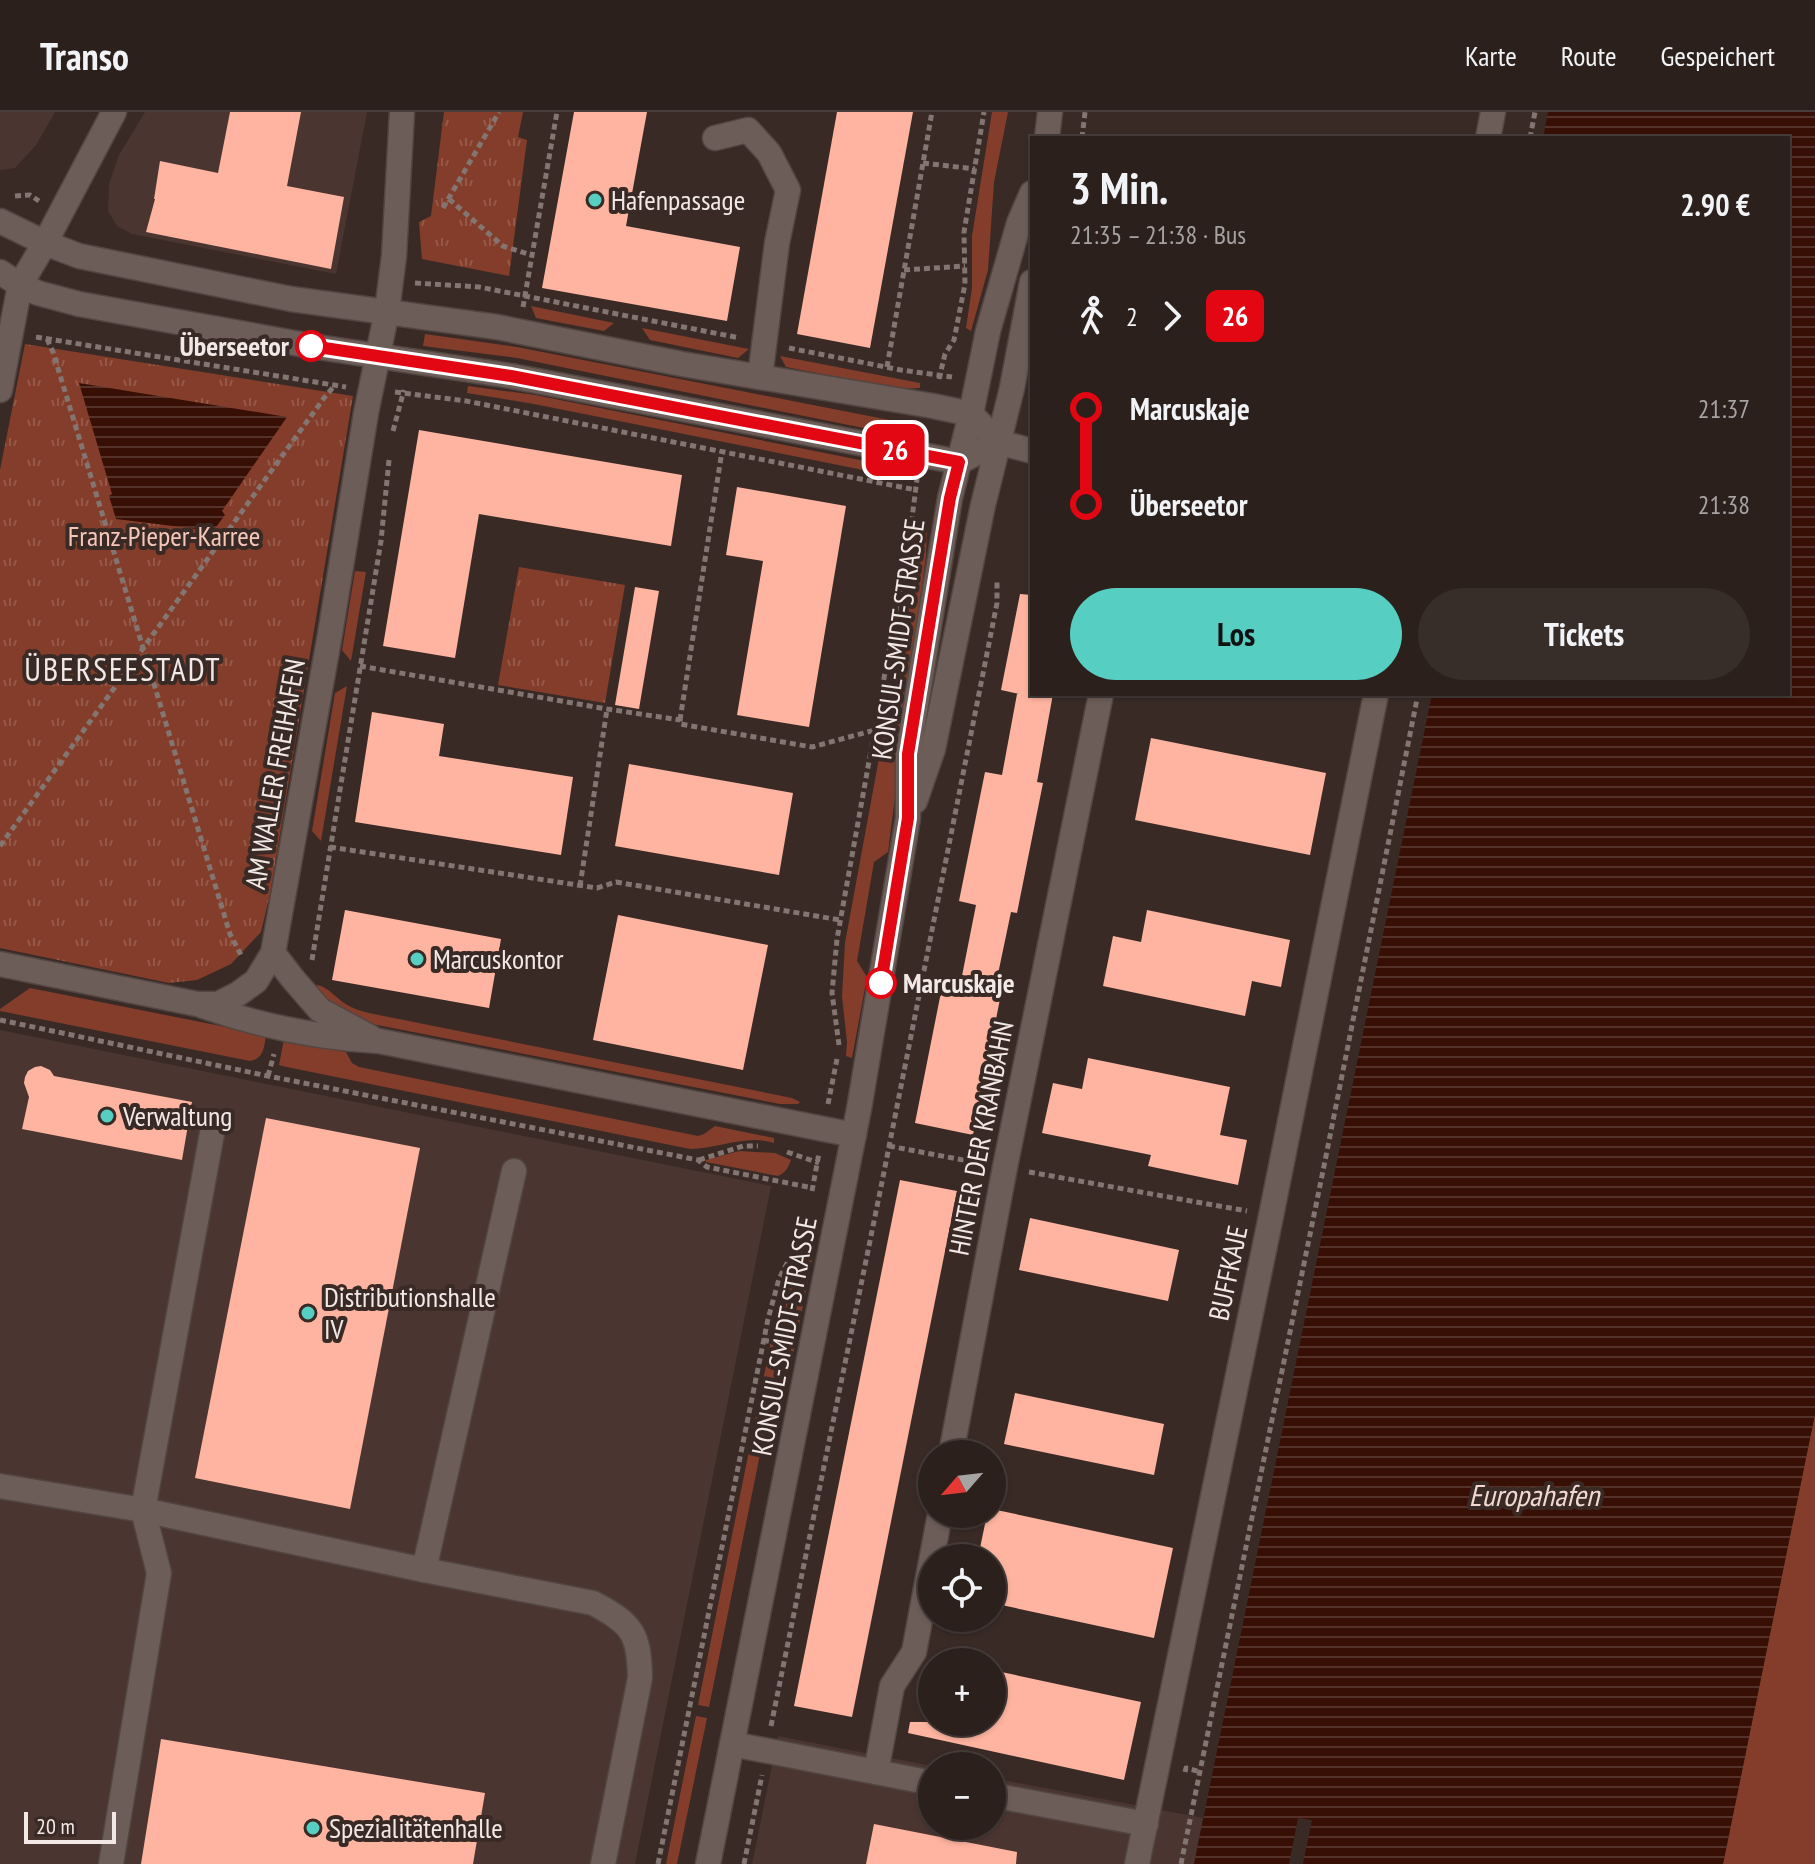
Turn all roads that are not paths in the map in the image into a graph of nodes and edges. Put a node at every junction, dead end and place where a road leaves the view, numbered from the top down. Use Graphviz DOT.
graph roads {
  1 [pos="114,112"];
  2 [pos="402,112"];
  3 [pos="1050,112"];
  4 [pos="1493,112"];
  5 [pos="1047,136"];
  6 [pos="1488,136"];
  7 [pos="715,138"];
  8 [pos="1030,198"];
  9 [pos="0,221"];
  10 [pos="45,243"];
  11 [pos="10,278"];
  12 [pos="1030,293"];
  13 [pos="387,311"];
  14 [pos="6,336"];
  15 [pos="376,356"];
  16 [pos="760,377"];
  17 [pos="0,390"];
  18 [pos="971,414"];
  19 [pos="998,442"];
  20 [pos="1030,450"];
  21 [pos="959,462"];
  22 [pos="1101,696"];
  23 [pos="1376,696"];
  24 [pos="908,818"];
  25 [pos="273,953"];
  26 [pos="0,964"];
  27 [pos="197,1004"];
  28 [pos="379,1041"];
  29 [pos="213,1128"];
  30 [pos="854,1135"];
  31 [pos="514,1171"];
  32 [pos="954,1440"];
  33 [pos="0,1486"];
  34 [pos="143,1510"];
  35 [pos="937,1528"];
  36 [pos="424,1570"];
  37 [pos="732,1744"];
  38 [pos="876,1772"];
  39 [pos="918,1780"];
  40 [pos="1006,1798"];
  41 [pos="1146,1824"];
  42 [pos="111,1864"];
  43 [pos="603,1864"];
  44 [pos="708,1864"];
  45 [pos="1137,1864"];
  1 -- 10 [label="street"];
  2 -- 13 [label="street, AM WALLER FREIHAFEN"];
  3 -- 5 [label="street"];
  4 -- 6 [label="street"];
  7 -- 16 [label="street"];
  8 -- 18 [label="street, KONSUL-SMIDT-STRASSE"];
  9 -- 10 [label="street"];
  10 -- 11 [label="street"];
  10 -- 13 [label="street"];
  11 -- 14 [label="street"];
  11 -- 15 [label="street"];
  12 -- 19 [label="street, KONSUL-SMIDT-STRASSE"];
  13 -- 15 [label="street, AM WALLER FREIHAFEN"];
  13 -- 16 [label="street"];
  14 -- 17 [label="street"];
  15 -- 21 [label="street"];
  15 -- 25 [label="street, AM WALLER FREIHAFEN"];
  16 -- 18 [label="street"];
  18 -- 19 [label="street"];
  18 -- 21 [label="street, KONSUL-SMIDT-STRASSE"];
  19 -- 20 [label="street"];
  19 -- 21 [label="street"];
  19 -- 24 [label="street, KONSUL-SMIDT-STRASSE"];
  21 -- 24 [label="street, KONSUL-SMIDT-STRASSE"];
  22 -- 32 [label="street, HINTER DER KRANBAHN"];
  23 -- 41 [label="street, BUFFKAJE"];
  24 -- 30 [label="street, KONSUL-SMIDT-STRASSE"];
  25 -- 27 [label="street, AM WALLER FREIHAFEN"];
  25 -- 28 [label="street"];
  26 -- 27 [label="street, AM WALLER FREIHAFEN"];
  27 -- 28 [label="street"];
  28 -- 30 [label="street"];
  29 -- 34 [label="street"];
  30 -- 37 [label="street, KONSUL-SMIDT-STRASSE"];
  31 -- 36 [label="street"];
  33 -- 34 [label="street"];
  34 -- 36 [label="street"];
  34 -- 42 [label="street"];
  35 -- 38 [label="street"];
  36 -- 43 [label="street"];
  37 -- 38 [label="street"];
  37 -- 44 [label="street, KONSUL-SMIDT-STRASSE"];
  38 -- 39 [label="street"];
  40 -- 41 [label="street"];
  41 -- 45 [label="street, BUFFKAJE"];
}
